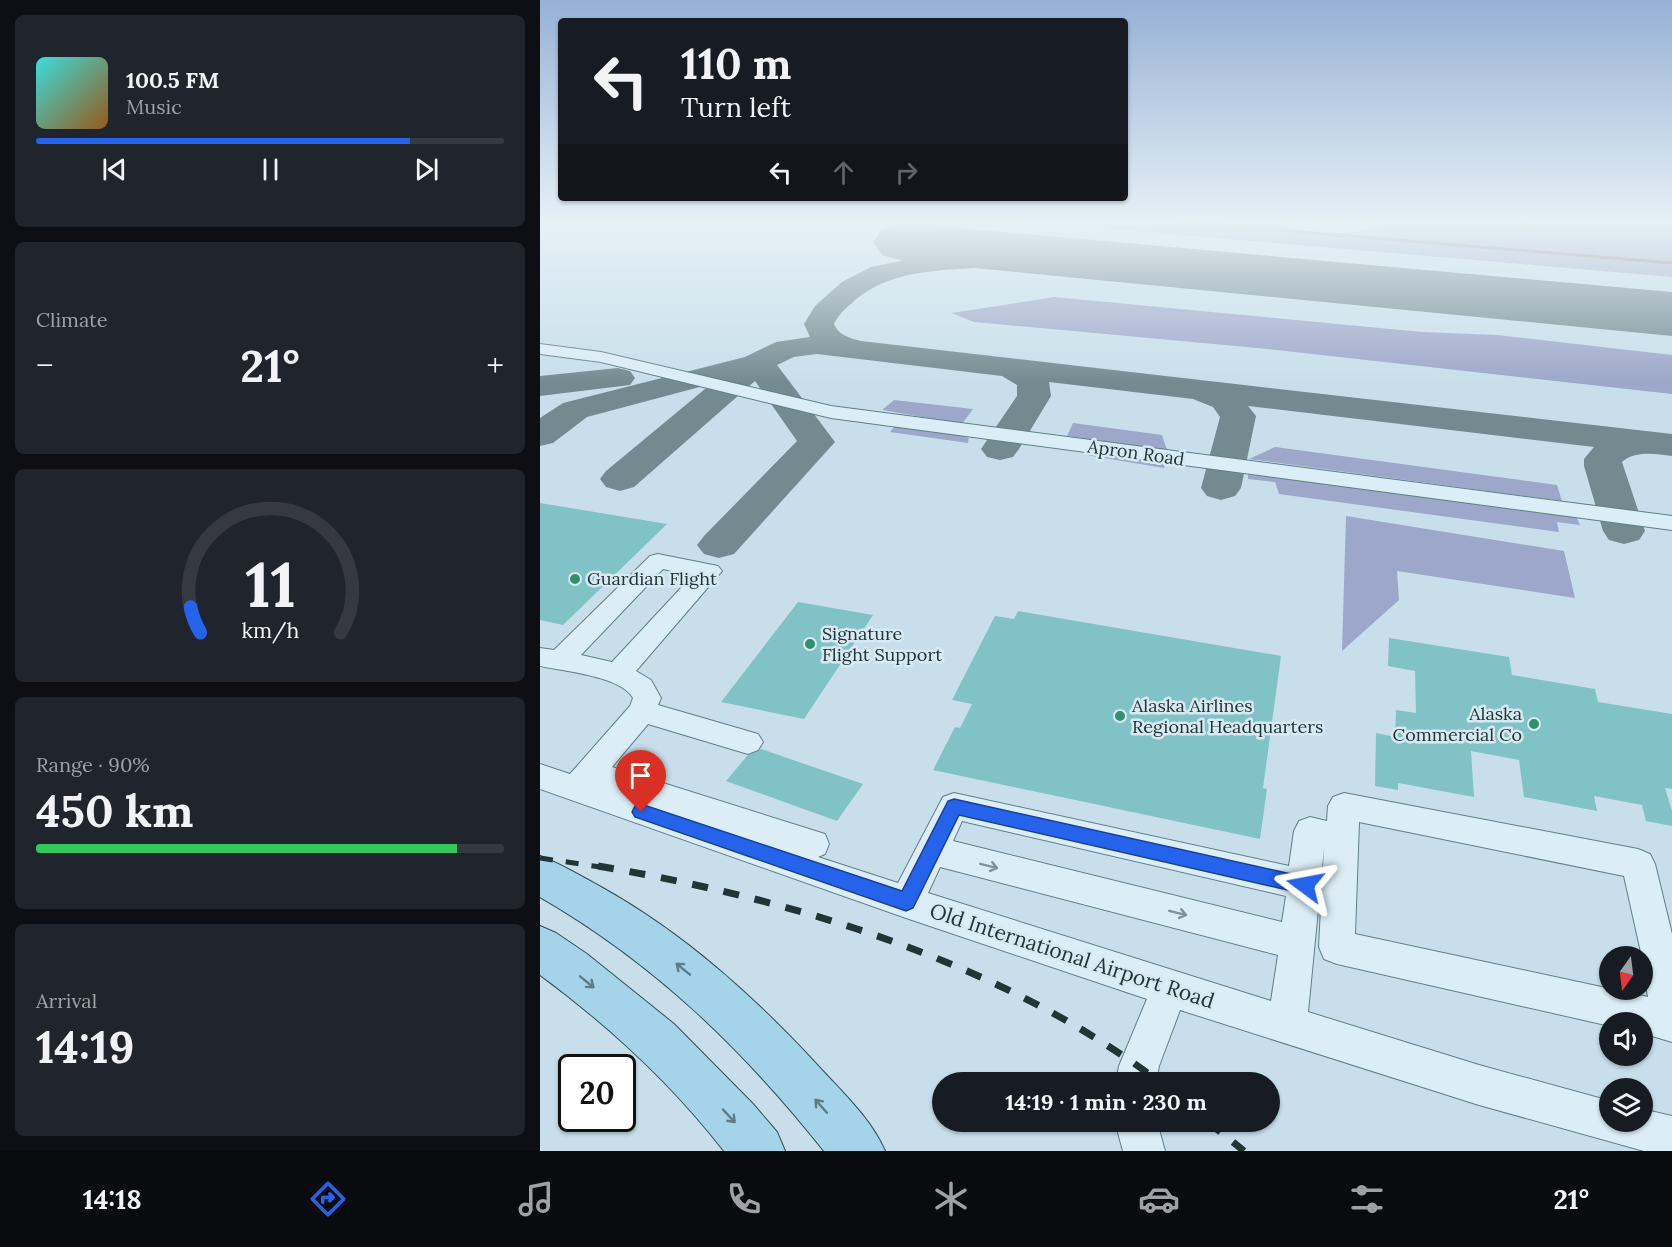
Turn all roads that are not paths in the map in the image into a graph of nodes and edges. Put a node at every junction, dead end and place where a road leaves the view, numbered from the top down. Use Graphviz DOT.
graph roads {
  1 [pos="540,349"];
  2 [pos="1672,523"];
  3 [pos="550,659"];
  4 [pos="617,674"];
  5 [pos="642,711"];
  6 [pos="748,742"];
  7 [pos="540,776"];
  8 [pos="583,780"];
  9 [pos="1341,838"];
  10 [pos="813,844"];
  11 [pos="933,852"];
  12 [pos="540,875"];
  13 [pos="1305,885"];
  14 [pos="906,902"];
  15 [pos="1298,943"];
  16 [pos="540,948"];
  17 [pos="1170,988"];
  18 [pos="1672,1022"];
  19 [pos="1287,1026"];
  20 [pos="1138,1072"];
  21 [pos="1599,1119"];
  22 [pos="1139,1132"];
  23 [pos="1651,1132"];
  24 [pos="1672,1137"];
  25 [pos="758,1151"];
  26 [pos="858,1151"];
  27 [pos="1144,1151"];
  1 -- 2 [label="street, Apron Road"];
  3 -- 4 [label="street"];
  3 -- 4 [label="street"];
  4 -- 5 [label="street"];
  5 -- 6 [label="street"];
  5 -- 8 [label="street"];
  7 -- 8 [label="street, Old International Airport Road"];
  8 -- 10 [label="street"];
  8 -- 14 [label="street, Old International Airport Road"];
  9 -- 13 [label="street"];
  9 -- 18 [label="street"];
  9 -- 18 [label="street"];
  11 -- 13 [label="street"];
  11 -- 14 [label="street"];
  11 -- 15 [label="street, one-way"];
  26 -- 12 [label="main road, one-way"];
  13 -- 15 [label="street"];
  14 -- 17 [label="street, Old International Airport Road"];
  15 -- 19 [label="street"];
  16 -- 25 [label="main road, one-way"];
  17 -- 19 [label="street, Old International Airport Road"];
  17 -- 20 [label="street"];
  19 -- 21 [label="street, Old International Airport Road"];
  22 -- 27 [label="street"];
  23 -- 24 [label="street, Old International Airport Road"];
}
